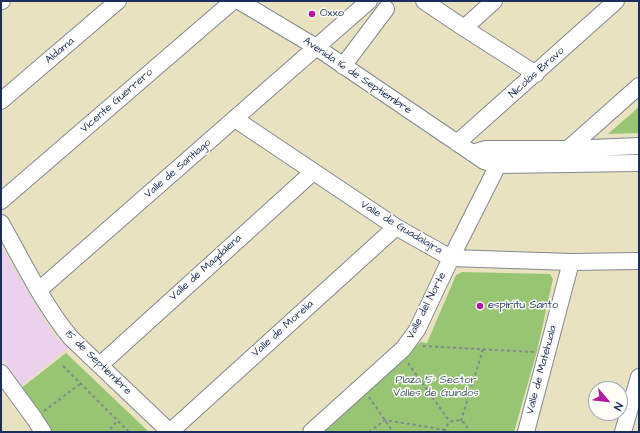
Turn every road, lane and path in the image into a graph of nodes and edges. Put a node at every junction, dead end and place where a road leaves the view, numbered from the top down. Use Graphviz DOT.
graph roads {
  1 [pos="118,1"];
  2 [pos="233,1"];
  3 [pos="239,1"];
  4 [pos="369,1"];
  5 [pos="424,1"];
  6 [pos="494,1"];
  7 [pos="616,1"];
  8 [pos="386,9"];
  9 [pos="464,28"];
  10 [pos="316,47"];
  11 [pos="343,66"];
  12 [pos="536,74"];
  13 [pos="639,86"];
  14 [pos="1,101"];
  15 [pos="235,118"];
  16 [pos="458,143"];
  17 [pos="639,146"];
  18 [pos="500,149"];
  19 [pos="568,149"];
  20 [pos="472,153"];
  21 [pos="639,163"];
  22 [pos="498,165"];
  23 [pos="313,172"];
  24 [pos="1,201"];
  25 [pos="1,223"];
  26 [pos="396,227"];
  27 [pos="451,258"];
  28 [pos="639,261"];
  29 [pos="571,262"];
  30 [pos="39,290"];
  31 [pos="422,346"];
  32 [pos="483,349"];
  33 [pos="534,352"];
  34 [pos="404,357"];
  35 [pos="100,364"];
  36 [pos="62,366"];
  37 [pos="1,373"];
  38 [pos="639,377"];
  39 [pos="80,384"];
  40 [pos="369,397"];
  41 [pos="44,412"];
  42 [pos="117,420"];
  43 [pos="385,420"];
  44 [pos="461,420"];
  45 [pos="450,422"];
  46 [pos="110,429"];
  47 [pos="445,431"];
  48 [pos="43,432"];
  49 [pos="129,432"];
  50 [pos="170,432"];
  51 [pos="311,432"];
  52 [pos="369,432"];
  53 [pos="393,432"];
  54 [pos="468,432"];
  55 [pos="526,432"];
  56 [pos="623,432"];
  1 -- 14 [label="street, Aldama"];
  2 -- 24 [label="street, Vicente Guerrero"];
  3 -- 10 [label="street, Avenida 16 de Septiembre"];
  4 -- 10 [label="street, Valle de Santiago"];
  5 -- 9 [label="street"];
  6 -- 9 [label="street"];
  7 -- 12 [label="street, Nicolás Bravo"];
  8 -- 11 [label="street"];
  9 -- 12 [label="street"];
  10 -- 11 [label="street, Avenida 16 de Septiembre"];
  10 -- 15 [label="street, Valle de Santiago"];
  11 -- 16 [label="street, Avenida 16 de Septiembre"];
  12 -- 16 [label="street, Nicolás Bravo"];
  13 -- 19 [label="street"];
  15 -- 23 [label="street, Valle de Guadalajra"];
  15 -- 30 [label="street, Valle de Santiago"];
  16 -- 20 [label="street, Avenida 16 de Septiembre"];
  17 -- 19 [label="street"];
  18 -- 19 [label="street"];
  18 -- 20 [label="street"];
  18 -- 22 [label="street, Valle del Norte"];
  20 -- 22 [label="street, Avenida 16 de Septiembre"];
  21 -- 22 [label="street, Avenida 16 de Septiembre"];
  22 -- 27 [label="street, Valle del Norte"];
  23 -- 26 [label="street, Valle de Guadalajra"];
  23 -- 35 [label="street, Valle de Magdalena"];
  25 -- 30 [label="street, 15 de Septiembre"];
  26 -- 27 [label="street, Valle de Guadalajra"];
  26 -- 50 [label="street, Valle de Morelia"];
  27 -- 29 [label="street, Valle de Guadalajra"];
  27 -- 51 [label="street, Valle del Norte"];
  28 -- 29 [label="street, Valle de Guadalajra"];
  29 -- 55 [label="street, Valle de Matehuala"];
  30 -- 35 [label="street, 15 de Septiembre"];
  31 -- 32 [label="path"];
  32 -- 33 [label="path"];
  32 -- 44 [label="path"];
  34 -- 45 [label="path"];
  35 -- 50 [label="street, 15 de Septiembre"];
  36 -- 39 [label="path"];
  37 -- 48 [label="street"];
  38 -- 56 [label="street"];
  39 -- 41 [label="path"];
  39 -- 42 [label="path"];
  40 -- 43 [label="path"];
  42 -- 46 [label="path"];
  42 -- 49 [label="path"];
  43 -- 47 [label="path"];
  43 -- 52 [label="path"];
  43 -- 53 [label="path"];
  44 -- 45 [label="path"];
  44 -- 54 [label="path"];
  45 -- 47 [label="path"];
}
